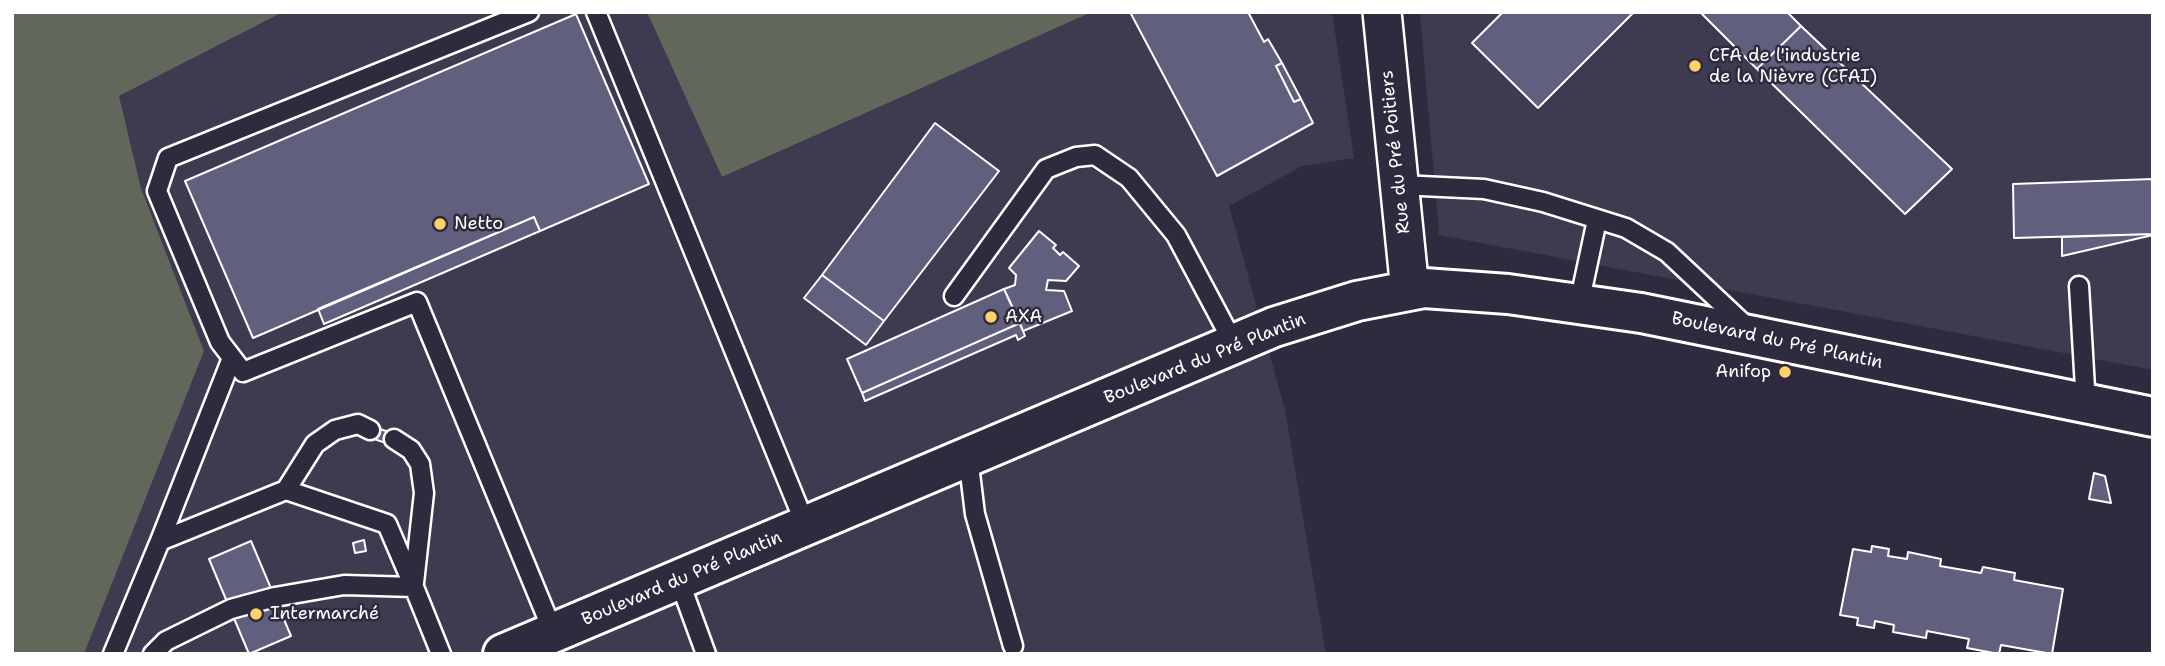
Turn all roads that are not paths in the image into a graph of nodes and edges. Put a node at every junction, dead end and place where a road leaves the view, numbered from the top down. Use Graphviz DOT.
graph roads {
  1 [pos="529,12"];
  2 [pos="596,12"];
  3 [pos="1382,12"];
  4 [pos="1399,185"];
  5 [pos="1597,220"];
  6 [pos="2079,286"];
  7 [pos="1410,291"];
  8 [pos="954,296"];
  9 [pos="1579,304"];
  10 [pos="1759,338"];
  11 [pos="1234,344"];
  12 [pos="232,358"];
  13 [pos="2086,405"];
  14 [pos="2153,417"];
  15 [pos="370,430"];
  16 [pos="394,439"];
  17 [pos="968,457"];
  18 [pos="286,490"];
  19 [pos="806,526"];
  20 [pos="160,541"];
  21 [pos="679,580"];
  22 [pos="414,587"];
  23 [pos="548,642"];
  24 [pos="1013,646"];
  25 [pos="113,654"];
  26 [pos="153,654"];
  27 [pos="441,654"];
  28 [pos="503,654"];
  29 [pos="706,654"];
  1 -- 12 [label="lane"];
  2 -- 19 [label="lane"];
  3 -- 4 [label="street, Rue du Pré Poitiers"];
  4 -- 5 [label="lane"];
  4 -- 7 [label="street, Rue du Pré Poitiers"];
  5 -- 9 [label="lane"];
  5 -- 10 [label="lane"];
  6 -- 13 [label="lane"];
  7 -- 9 [label="street, Boulevard du Pré Plantin"];
  7 -- 11 [label="street, Boulevard du Pré Plantin"];
  8 -- 11 [label="lane"];
  9 -- 10 [label="street, Boulevard du Pré Plantin"];
  10 -- 13 [label="street, Boulevard du Pré Plantin"];
  11 -- 17 [label="street, Boulevard du Pré Plantin"];
  12 -- 20 [label="lane"];
  12 -- 23 [label="lane"];
  13 -- 14 [label="street, Boulevard du Pré Plantin"];
  15 -- 18 [label="lane"];
  16 -- 22 [label="lane"];
  17 -- 19 [label="street, Boulevard du Pré Plantin"];
  17 -- 24 [label="lane"];
  18 -- 20 [label="lane"];
  18 -- 22 [label="lane"];
  19 -- 21 [label="street, Boulevard du Pré Plantin"];
  20 -- 25 [label="lane"];
  21 -- 23 [label="street, Boulevard du Pré Plantin"];
  21 -- 29 [label="lane"];
  22 -- 26 [label="lane"];
  22 -- 27 [label="lane"];
  23 -- 28 [label="street, Boulevard du Pré Plantin"];
}
